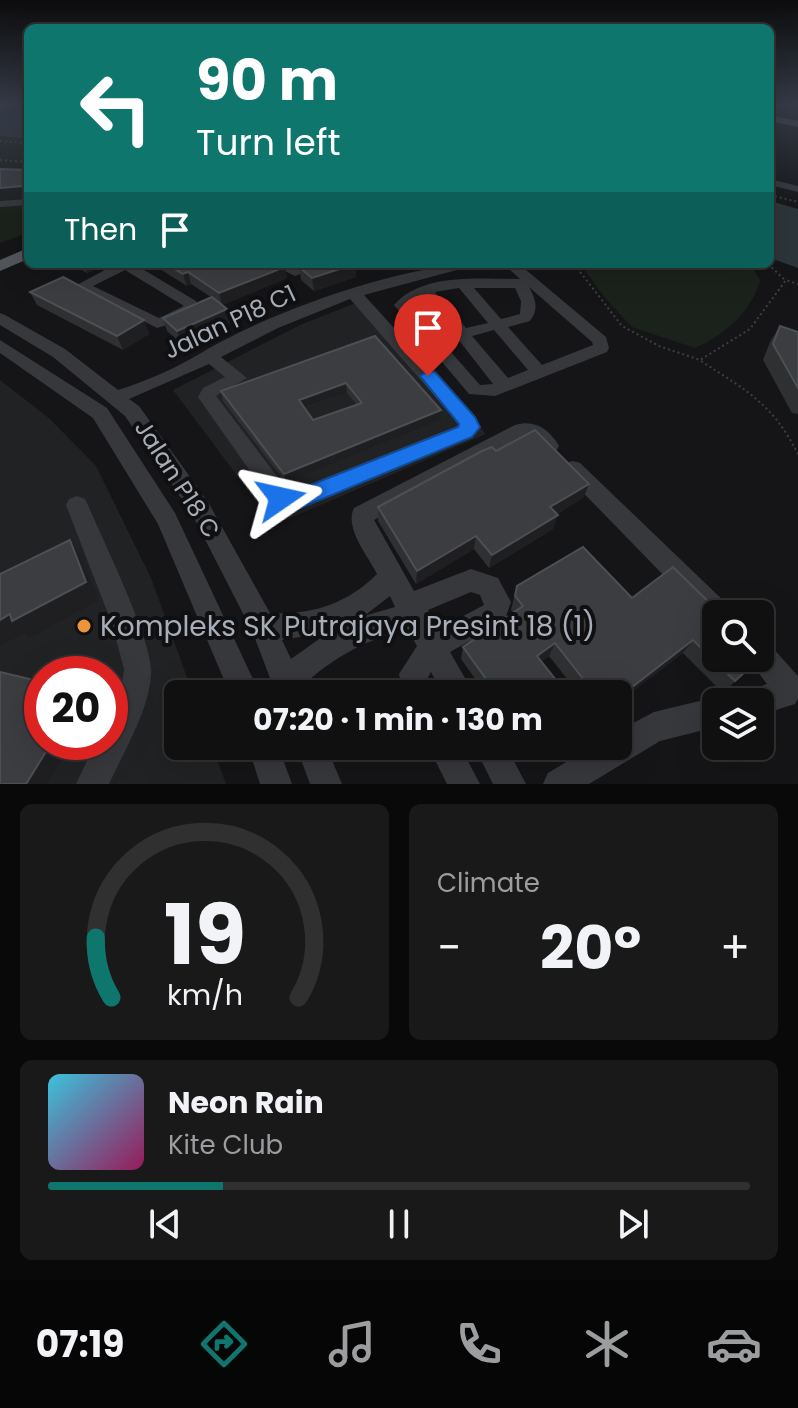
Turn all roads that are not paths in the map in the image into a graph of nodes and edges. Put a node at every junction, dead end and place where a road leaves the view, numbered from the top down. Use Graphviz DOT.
graph roads {
  1 [pos="774,183"];
  2 [pos="798,189"];
  3 [pos="24,202"];
  4 [pos="0,204"];
  5 [pos="24,245"];
  6 [pos="24,253"];
  7 [pos="2,256"];
  8 [pos="118,268"];
  9 [pos="132,268"];
  10 [pos="286,268"];
  11 [pos="308,268"];
  12 [pos="452,268"];
  13 [pos="514,268"];
  14 [pos="527,283"];
  15 [pos="463,284"];
  16 [pos="427,291"];
  17 [pos="355,294"];
  18 [pos="0,318"];
  19 [pos="499,325"];
  20 [pos="462,334"];
  21 [pos="432,341"];
  22 [pos="0,345"];
  23 [pos="208,355"];
  24 [pos="539,373"];
  25 [pos="505,386"];
  26 [pos="125,404"];
  27 [pos="77,505"];
  28 [pos="393,575"];
  29 [pos="705,600"];
  30 [pos="414,611"];
  31 [pos="263,626"];
  32 [pos="433,647"];
  33 [pos="774,670"];
  34 [pos="239,680"];
  35 [pos="286,680"];
  36 [pos="297,680"];
  37 [pos="414,680"];
  38 [pos="451,680"];
  39 [pos="774,697"];
  40 [pos="702,715"];
  41 [pos="268,760"];
  42 [pos="317,760"];
  43 [pos="451,760"];
  44 [pos="497,760"];
  45 [pos="92,784"];
  46 [pos="276,784"];
  47 [pos="326,784"];
  48 [pos="464,784"];
  49 [pos="510,784"];
  50 [pos="559,784"];
  1 -- 2 [label="street"];
  3 -- 4 [label="street"];
  5 -- 7 [label="main road"];
  6 -- 7 [label="main road"];
  8 -- 9 [label="street"];
  10 -- 11 [label="street"];
  12 -- 17 [label="street, Jalan P18 C1"];
  13 -- 14 [label="street"];
  14 -- 15 [label="street"];
  14 -- 19 [label="street"];
  14 -- 24 [label="street"];
  15 -- 16 [label="street"];
  15 -- 19 [label="street"];
  16 -- 20 [label="street"];
  16 -- 21 [label="street"];
  17 -- 23 [label="street, Jalan P18 C1"];
  17 -- 23 [label="street"];
  18 -- 26 [label="street, Jalan P18 C"];
  19 -- 20 [label="street"];
  19 -- 24 [label="street"];
  20 -- 21 [label="street"];
  20 -- 25 [label="street"];
  21 -- 25 [label="street"];
  22 -- 34 [label="street, Jalan P18 C"];
  23 -- 26 [label="street, Jalan P18 C1"];
  24 -- 25 [label="street"];
  26 -- 31 [label="street, Jalan P18 C"];
  27 -- 45 [label="street"];
  28 -- 29 [label="street"];
  28 -- 30 [label="street"];
  28 -- 31 [label="street"];
  30 -- 32 [label="street"];
  30 -- 32 [label="street"];
  30 -- 36 [label="street"];
  31 -- 35 [label="street, Jalan P18 C"];
  32 -- 37 [label="street"];
  32 -- 38 [label="street"];
  33 -- 39 [label="street"];
  40 -- 50 [label="street"];
  41 -- 46 [label="street"];
  42 -- 47 [label="street"];
  43 -- 48 [label="street"];
  44 -- 49 [label="street"];
}
